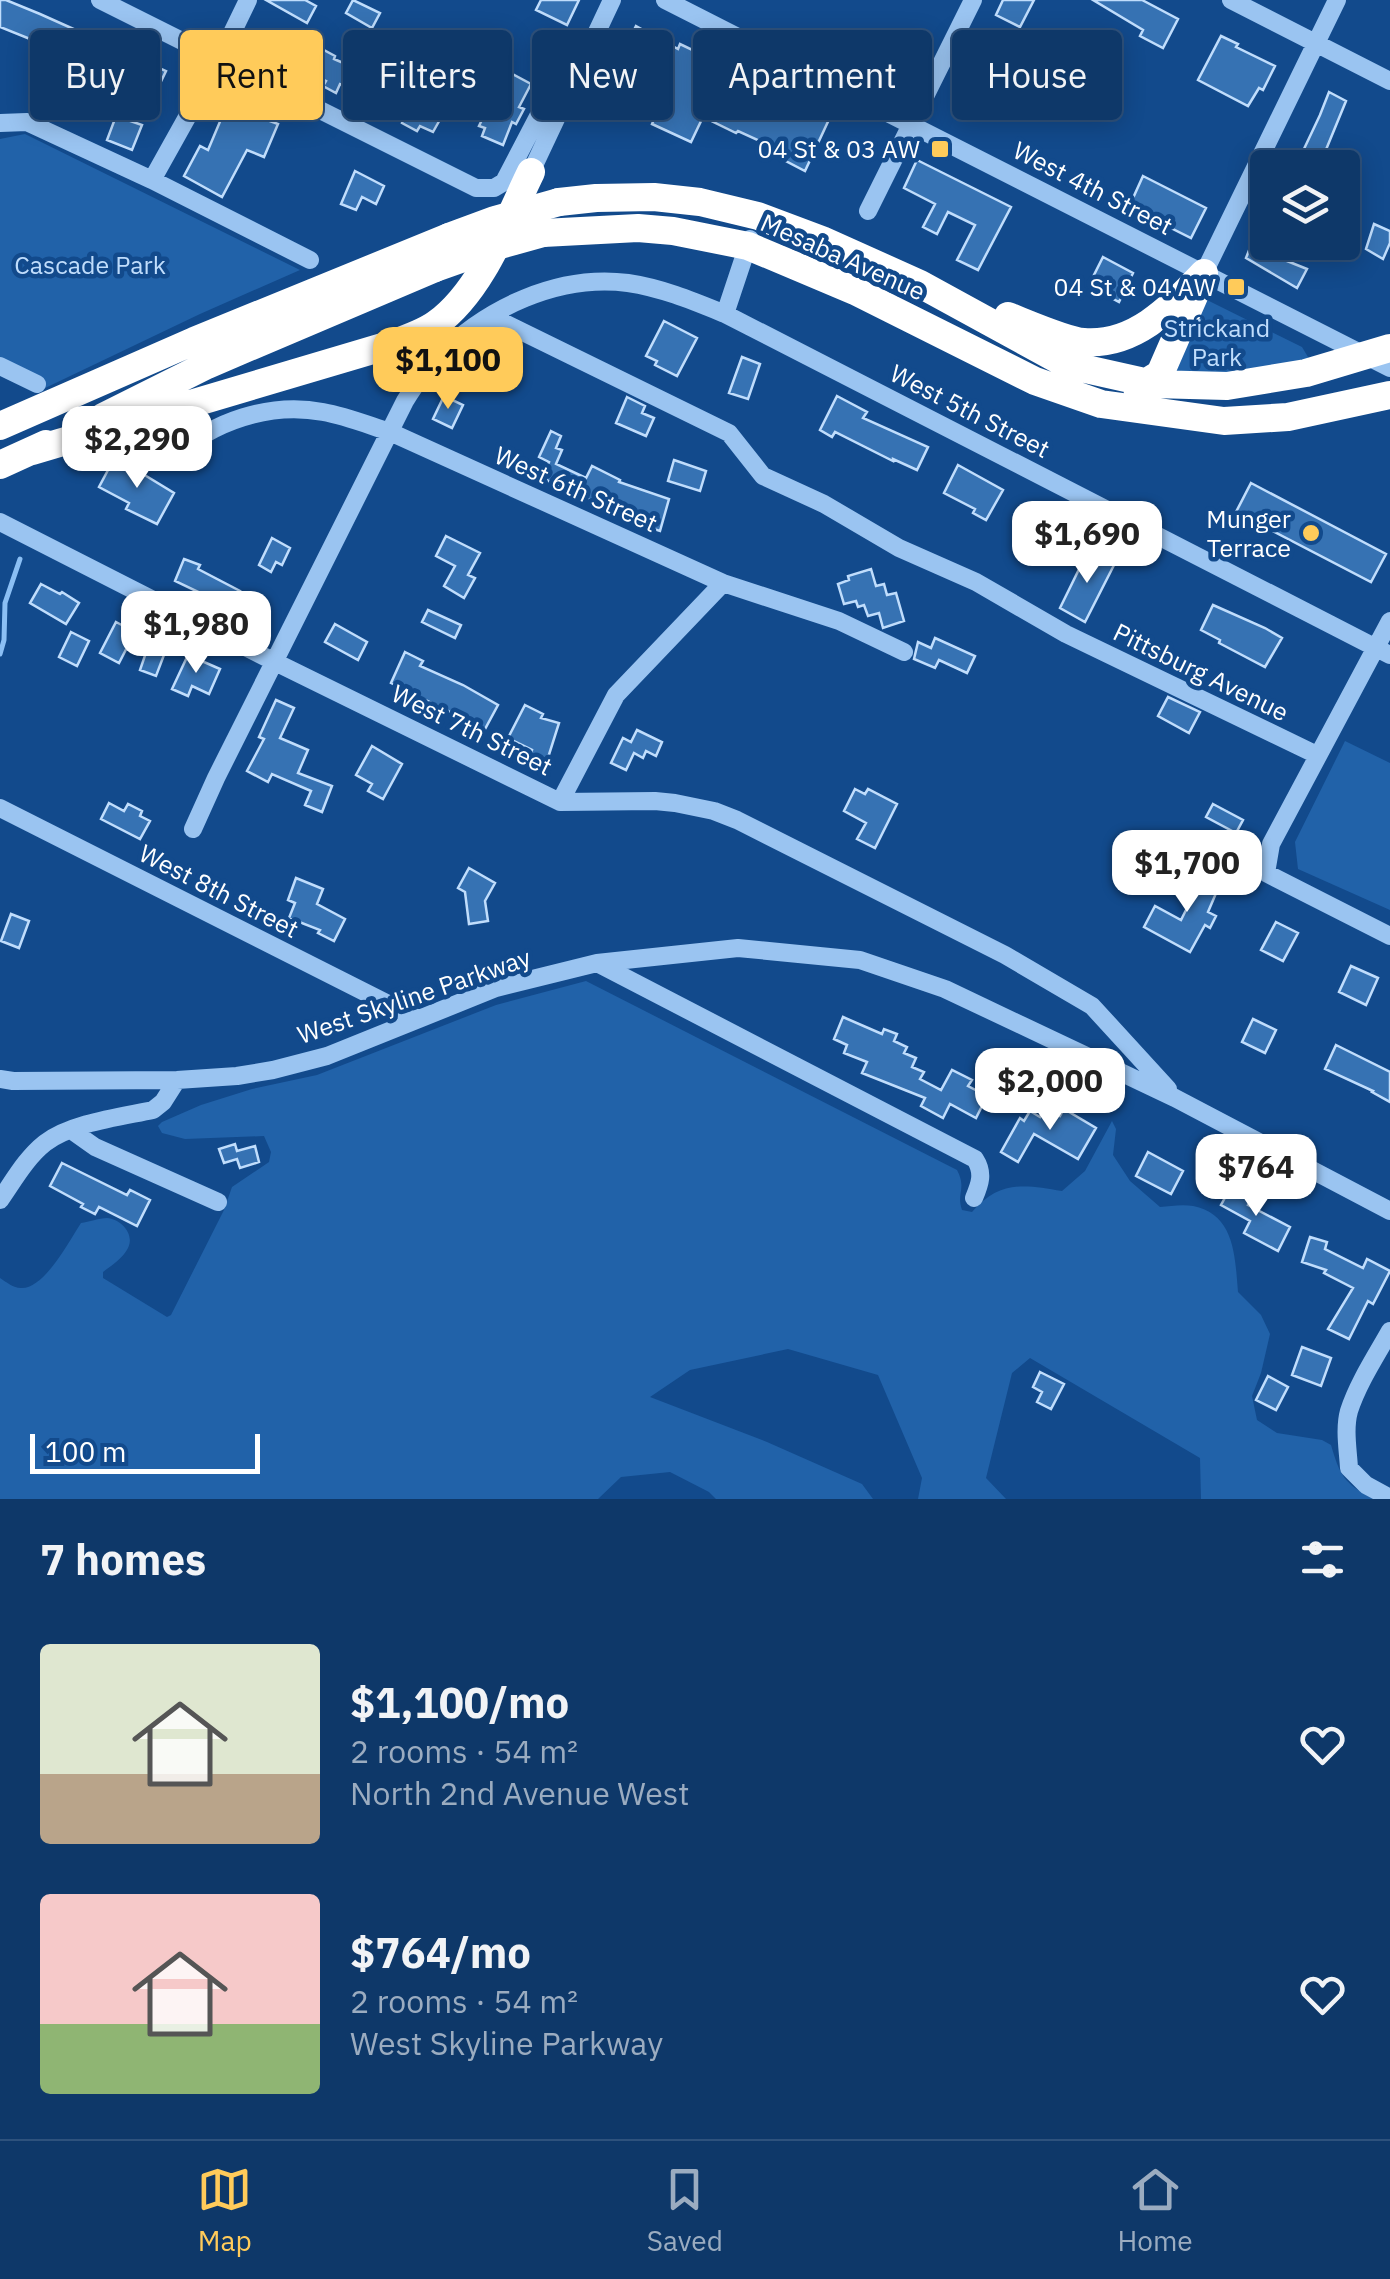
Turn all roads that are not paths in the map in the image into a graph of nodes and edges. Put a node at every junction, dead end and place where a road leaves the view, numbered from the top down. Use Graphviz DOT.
graph roads {
  1 [pos="100,0"];
  2 [pos="248,0"];
  3 [pos="612,0"];
  4 [pos="665,0"];
  5 [pos="973,0"];
  6 [pos="1231,0"];
  7 [pos="1338,0"];
  8 [pos="233,30"];
  9 [pos="180,41"];
  10 [pos="1315,44"];
  11 [pos="1390,81"];
  12 [pos="323,112"];
  13 [pos="185,120"];
  14 [pos="536,120"];
  15 [pos="0,124"];
  16 [pos="912,124"];
  17 [pos="531,172"];
  18 [pos="152,180"];
  19 [pos="868,211"];
  20 [pos="758,216"];
  21 [pos="748,246"];
  22 [pos="310,260"];
  23 [pos="1204,273"];
  24 [pos="920,284"];
  25 [pos="724,314"];
  26 [pos="490,316"];
  27 [pos="201,353"];
  28 [pos="1382,357"];
  29 [pos="0,366"];
  30 [pos="1148,383"];
  31 [pos="36,384"];
  32 [pos="1067,394"];
  33 [pos="1390,395"];
  34 [pos="0,426"];
  35 [pos="390,432"];
  36 [pos="173,458"];
  37 [pos="11,462"];
  38 [pos="0,522"];
  39 [pos="723,583"];
  40 [pos="1390,621"];
  41 [pos="904,652"];
  42 [pos="1383,652"];
  43 [pos="275,662"];
  44 [pos="1318,756"];
  45 [pos="560,802"];
  46 [pos="0,808"];
  47 [pos="193,828"];
  48 [pos="1390,936"];
  49 [pos="597,963"];
  50 [pos="416,1018"];
  51 [pos="0,1079"];
  52 [pos="177,1080"];
  53 [pos="1175,1098"];
  54 [pos="71,1130"];
  55 [pos="974,1198"];
  56 [pos="0,1200"];
  57 [pos="218,1202"];
  58 [pos="1390,1211"];
  59 [pos="1390,1330"];
  60 [pos="1390,1498"];
  1 -- 9 [label="street"];
  2 -- 8 [label="street"];
  3 -- 17 [label="street"];
  4 -- 16 [label="street, West 4th Street"];
  5 -- 16 [label="street"];
  6 -- 10 [label="street"];
  7 -- 10 [label="street"];
  10 -- 11 [label="street"];
  10 -- 23 [label="street"];
  12 -- 14 [label="street"];
  13 -- 18 [label="street"];
  15 -- 18 [label="street"];
  16 -- 19 [label="street"];
  16 -- 23 [label="street, West 4th Street"];
  17 -- 37 [label="highway"];
  18 -- 22 [label="street"];
  20 -- 21 [label="street"];
  20 -- 24 [label="highway, Mesaba Avenue"];
  20 -- 27 [label="highway, Mesaba Avenue, bridge"];
  21 -- 25 [label="street"];
  21 -- 27 [label="highway, Mesaba Avenue, bridge"];
  21 -- 32 [label="highway, Mesaba Avenue"];
  23 -- 24 [label="highway"];
  23 -- 28 [label="street, West 4th Street"];
  23 -- 30 [label="highway"];
  24 -- 30 [label="highway, Mesaba Avenue"];
  25 -- 26 [label="street, West 5th Street"];
  25 -- 42 [label="street, West 5th Street"];
  26 -- 35 [label="street, West 5th Street"];
  26 -- 44 [label="street, Pittsburg Avenue"];
  27 -- 34 [label="highway, Mesaba Avenue"];
  27 -- 37 [label="highway, Mesaba Avenue"];
  28 -- 30 [label="highway, Mesaba Avenue"];
  29 -- 31 [label="street"];
  30 -- 32 [label="highway"];
  32 -- 33 [label="highway, Mesaba Avenue"];
  35 -- 36 [label="street, West 6th Street"];
  35 -- 39 [label="street, West 6th Street"];
  35 -- 43 [label="street, West 5th Street"];
  38 -- 43 [label="street, West 7th Street"];
  39 -- 41 [label="street, West 6th Street"];
  39 -- 45 [label="street"];
  40 -- 42 [label="street"];
  42 -- 44 [label="street"];
  43 -- 45 [label="street, West 7th Street"];
  43 -- 47 [label="street, West 5th Street"];
  44 -- 48 [label="street"];
  45 -- 53 [label="street, West 7th Street"];
  46 -- 50 [label="street, West 8th Street"];
  49 -- 50 [label="street, West Skyline Parkway"];
  49 -- 53 [label="street, West Skyline Parkway"];
  49 -- 55 [label="street"];
  50 -- 52 [label="street, West Skyline Parkway"];
  51 -- 52 [label="street, West Skyline Parkway"];
  52 -- 54 [label="street"];
  53 -- 58 [label="street, West Skyline Parkway"];
  54 -- 56 [label="street"];
  54 -- 57 [label="street"];
  59 -- 60 [label="street"];
}
